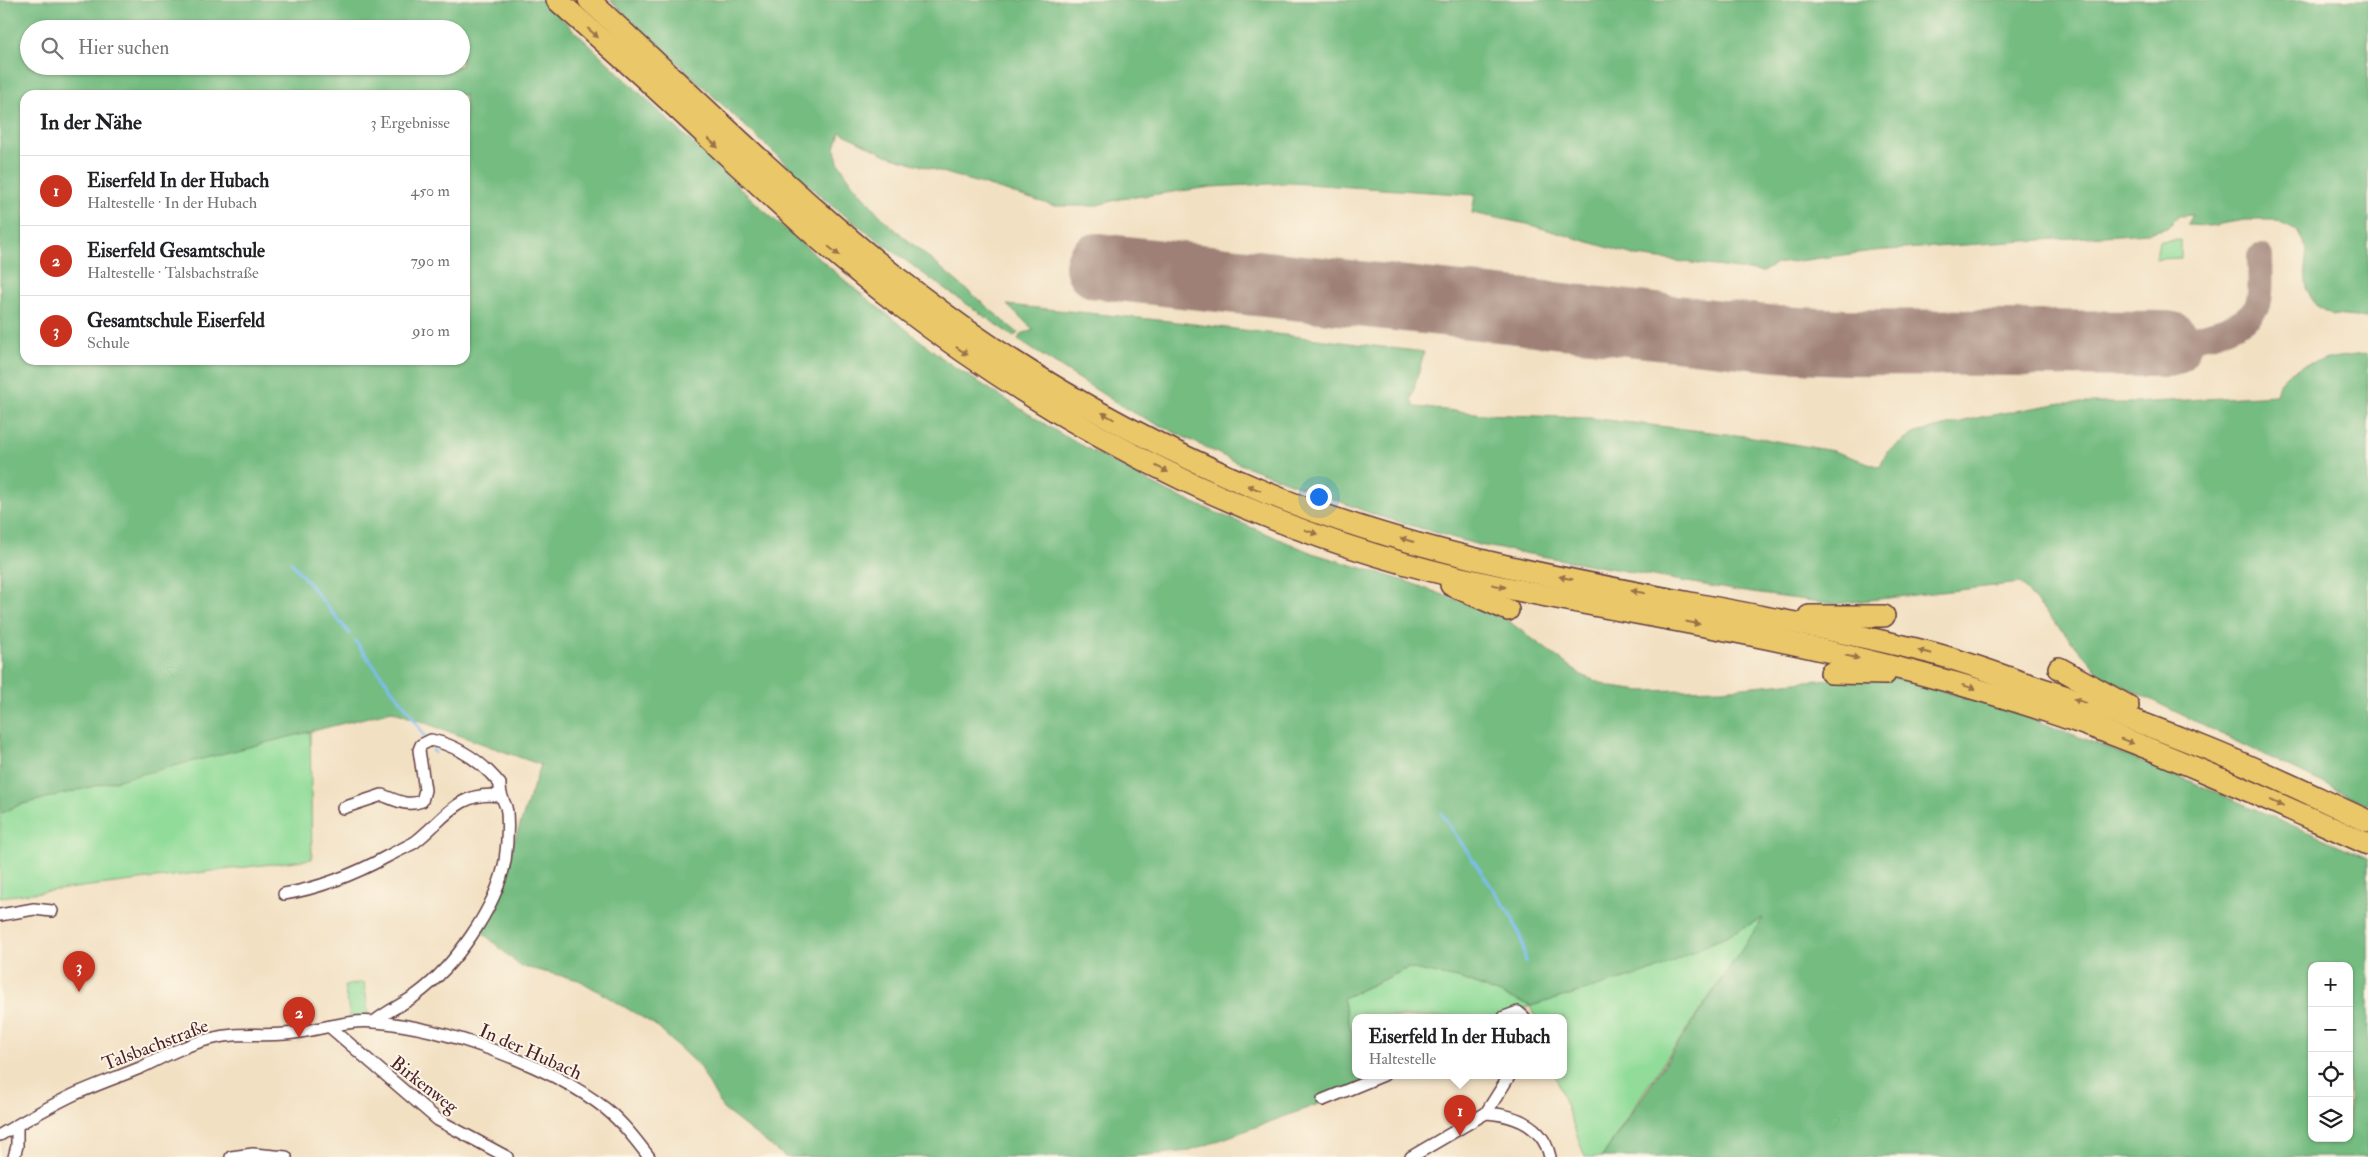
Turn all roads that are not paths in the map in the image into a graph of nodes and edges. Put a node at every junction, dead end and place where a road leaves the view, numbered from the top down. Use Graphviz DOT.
graph roads {
  1 [pos="557,0"];
  2 [pos="589,0"];
  3 [pos="1401,562"];
  4 [pos="1508,610"];
  5 [pos="1738,610"];
  6 [pos="1884,616"];
  7 [pos="2059,668"];
  8 [pos="1831,673"];
  9 [pos="1923,674"];
  10 [pos="2207,749"];
  11 [pos="500,796"];
  12 [pos="343,808"];
  13 [pos="2368,821"];
  14 [pos="2368,844"];
  15 [pos="284,894"];
  16 [pos="52,910"];
  17 [pos="0,915"];
  18 [pos="374,1022"];
  19 [pos="330,1027"];
  20 [pos="1374,1079"];
  21 [pos="1507,1079"];
  22 [pos="1323,1100"];
  23 [pos="1486,1113"];
  24 [pos="17,1126"];
  25 [pos="0,1135"];
  26 [pos="14,1157"];
  27 [pos="231,1157"];
  28 [pos="286,1157"];
  29 [pos="507,1157"];
  30 [pos="649,1157"];
  31 [pos="1411,1157"];
  32 [pos="1550,1157"];
  1 -- 3 [label="highway, one-way"];
  5 -- 2 [label="highway, one-way"];
  3 -- 4 [label="highway"];
  3 -- 9 [label="highway, one-way"];
  5 -- 6 [label="highway"];
  10 -- 5 [label="highway, one-way"];
  7 -- 10 [label="highway"];
  8 -- 9 [label="highway"];
  9 -- 14 [label="highway, one-way"];
  10 -- 13 [label="highway"];
  11 -- 12 [label="street, Talsbachstraße"];
  11 -- 15 [label="street"];
  11 -- 18 [label="street, Talsbachstraße"];
  16 -- 17 [label="street"];
  18 -- 19 [label="street, Talsbachstraße"];
  18 -- 30 [label="street, In der Hubach"];
  19 -- 24 [label="street, Talsbachstraße"];
  19 -- 29 [label="street, Birkenweg"];
  20 -- 22 [label="street"];
  21 -- 23 [label="street"];
  23 -- 31 [label="street"];
  23 -- 32 [label="street"];
  24 -- 25 [label="street, Talsbachstraße"];
  24 -- 26 [label="street"];
  27 -- 28 [label="street"];
}
